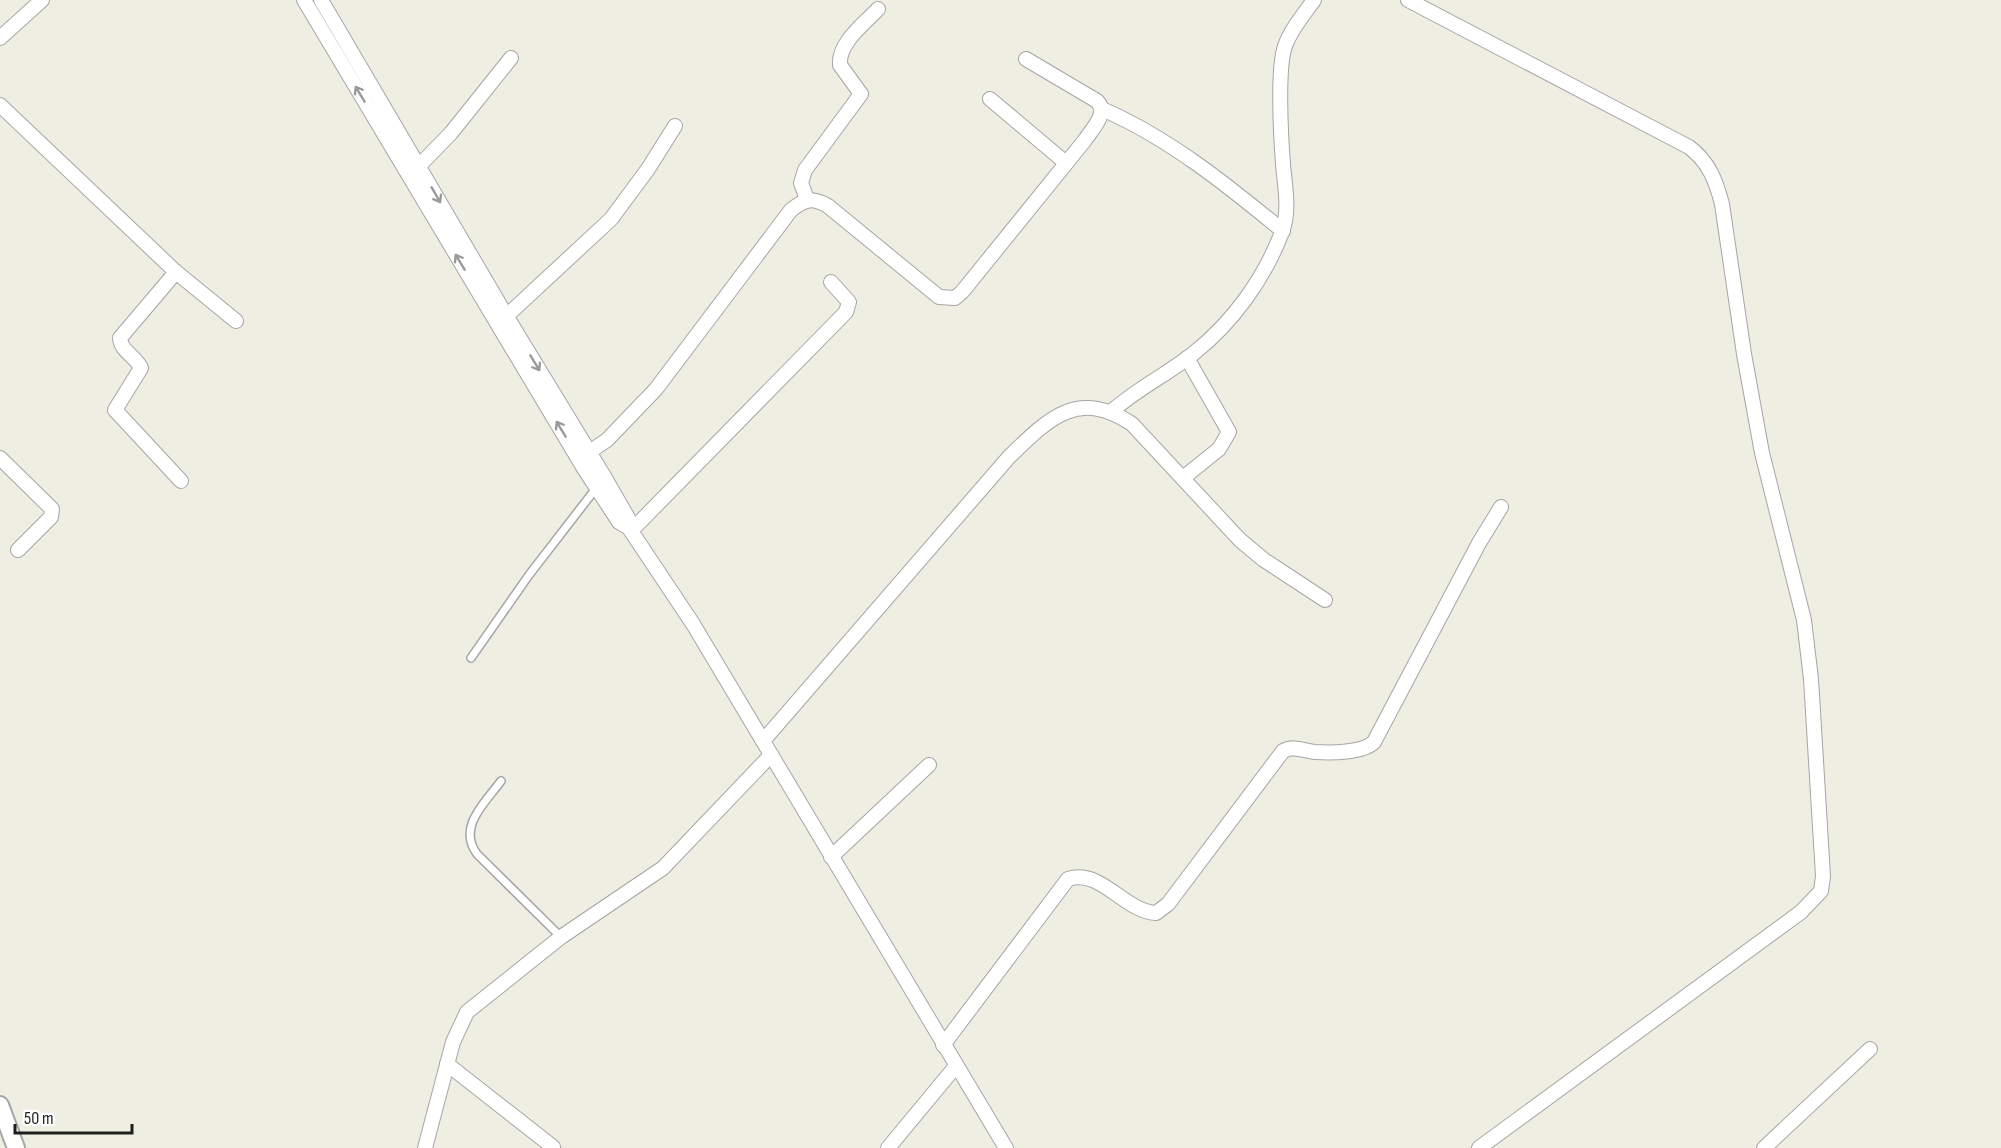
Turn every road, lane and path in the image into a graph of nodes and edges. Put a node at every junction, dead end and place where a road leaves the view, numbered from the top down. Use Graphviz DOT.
graph roads {
  1 [pos="41,0"];
  2 [pos="304,0"];
  3 [pos="321,0"];
  4 [pos="1314,0"];
  5 [pos="1408,0"];
  6 [pos="1427,5"];
  7 [pos="878,9"];
  8 [pos="333,20"];
  9 [pos="320,27"];
  10 [pos="0,38"];
  11 [pos="512,58"];
  12 [pos="1026,59"];
  13 [pos="990,99"];
  14 [pos="0,105"];
  15 [pos="1102,109"];
  16 [pos="675,126"];
  17 [pos="1066,163"];
  18 [pos="414,171"];
  19 [pos="807,199"];
  20 [pos="1282,231"];
  21 [pos="176,272"];
  22 [pos="831,282"];
  23 [pos="502,320"];
  24 [pos="236,321"];
  25 [pos="1187,358"];
  26 [pos="1112,411"];
  27 [pos="584,456"];
  28 [pos="0,458"];
  29 [pos="1183,478"];
  30 [pos="181,481"];
  31 [pos="597,488"];
  32 [pos="1501,507"];
  33 [pos="630,529"];
  34 [pos="18,550"];
  35 [pos="1325,600"];
  36 [pos="471,658"];
  37 [pos="763,741"];
  38 [pos="770,756"];
  39 [pos="929,765"];
  40 [pos="501,781"];
  41 [pos="831,857"];
  42 [pos="561,937"];
  43 [pos="943,1044"];
  44 [pos="1870,1048"];
  45 [pos="447,1064"];
  46 [pos="956,1066"];
  47 [pos="0,1105"];
  48 [pos="554,1147"];
  49 [pos="16,1148"];
  50 [pos="425,1148"];
  51 [pos="888,1148"];
  52 [pos="1006,1148"];
  53 [pos="1479,1148"];
  54 [pos="1764,1148"];
  1 -- 10 [label="street"];
  2 -- 9 [label="street"];
  3 -- 8 [label="street"];
  4 -- 20 [label="street"];
  5 -- 6 [label="street"];
  6 -- 53 [label="street"];
  7 -- 19 [label="street"];
  8 -- 9 [label="street"];
  8 -- 18 [label="street"];
  18 -- 9 [label="street, one-way"];
  11 -- 18 [label="street"];
  12 -- 15 [label="street"];
  13 -- 17 [label="street"];
  14 -- 21 [label="street"];
  15 -- 17 [label="street"];
  15 -- 20 [label="street"];
  16 -- 23 [label="street"];
  17 -- 19 [label="street"];
  18 -- 23 [label="street"];
  19 -- 27 [label="street"];
  20 -- 25 [label="street"];
  21 -- 24 [label="street"];
  21 -- 30 [label="street"];
  22 -- 33 [label="street"];
  23 -- 27 [label="street"];
  25 -- 26 [label="street"];
  25 -- 29 [label="street"];
  26 -- 29 [label="street"];
  26 -- 37 [label="street"];
  27 -- 31 [label="street"];
  27 -- 33 [label="street"];
  28 -- 34 [label="street"];
  29 -- 35 [label="street"];
  31 -- 33 [label="street"];
  31 -- 36 [label="lane"];
  32 -- 43 [label="street"];
  33 -- 37 [label="street"];
  37 -- 38 [label="street"];
  38 -- 41 [label="street"];
  38 -- 42 [label="street"];
  39 -- 41 [label="street"];
  40 -- 42 [label="lane"];
  41 -- 43 [label="street"];
  42 -- 45 [label="street"];
  43 -- 46 [label="street"];
  44 -- 54 [label="street"];
  45 -- 48 [label="street"];
  45 -- 50 [label="street"];
  46 -- 51 [label="street"];
  46 -- 52 [label="street"];
  47 -- 49 [label="street"];
}
